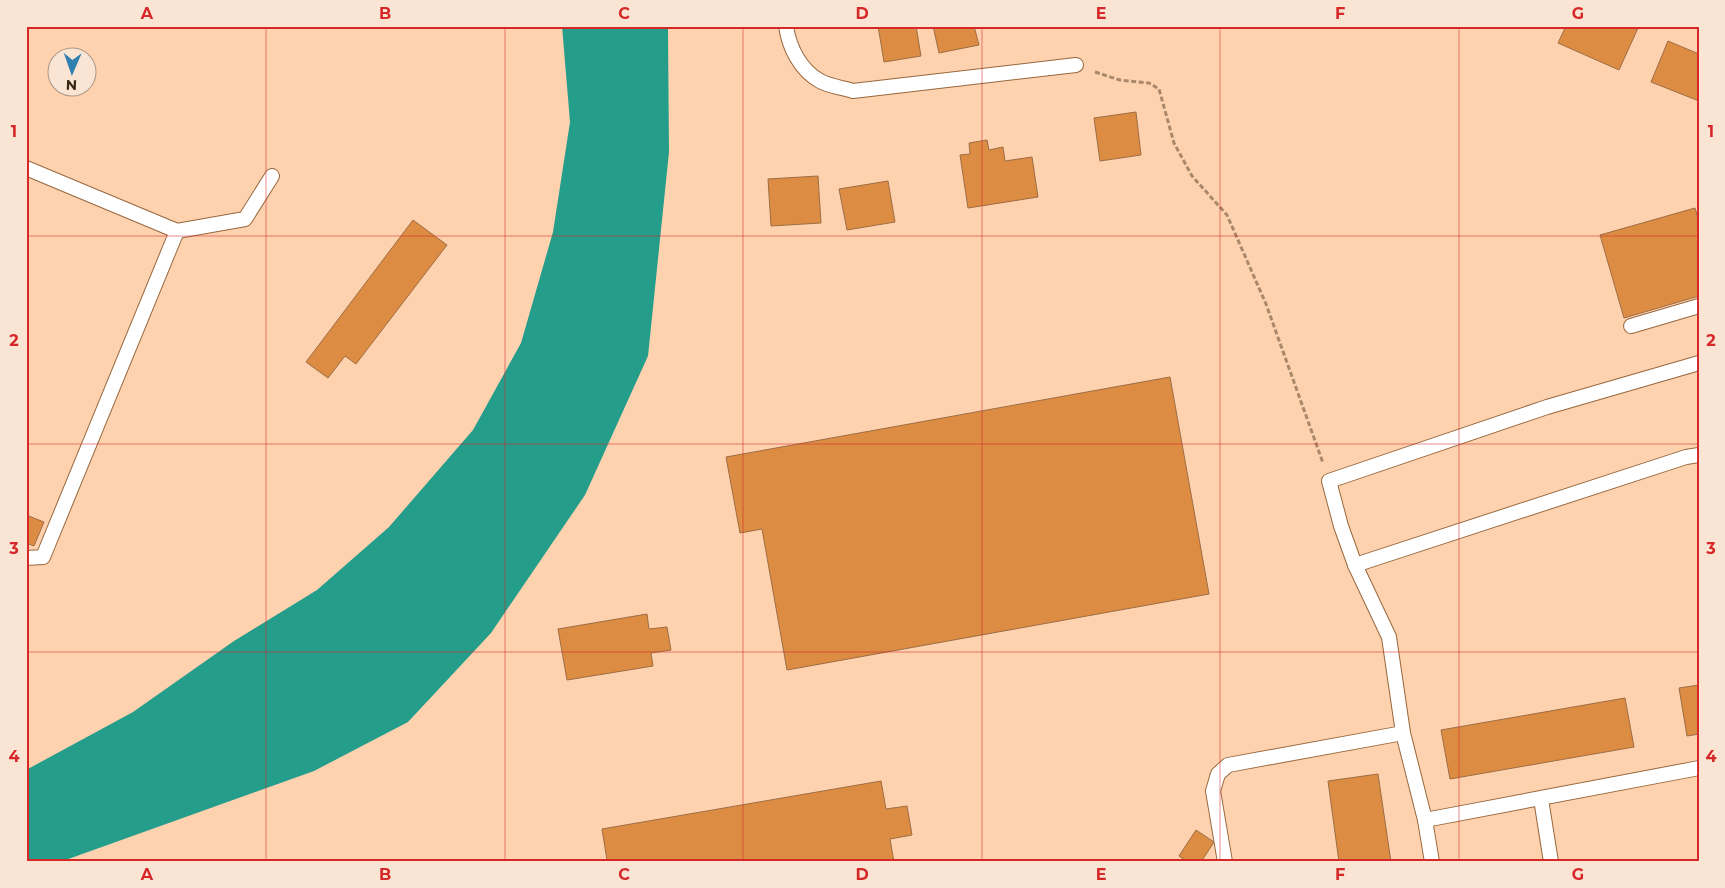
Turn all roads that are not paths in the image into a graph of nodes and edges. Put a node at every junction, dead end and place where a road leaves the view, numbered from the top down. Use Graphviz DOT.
graph roads {
  1 [pos="786,26"];
  2 [pos="1076,65"];
  3 [pos="26,168"];
  4 [pos="272,176"];
  5 [pos="177,231"];
  6 [pos="1699,306"];
  7 [pos="1631,326"];
  8 [pos="1699,362"];
  9 [pos="1699,456"];
  10 [pos="26,558"];
  11 [pos="1355,565"];
  12 [pos="1403,733"];
  13 [pos="1699,768"];
  14 [pos="1541,799"];
  15 [pos="1426,820"];
  16 [pos="1225,862"];
  17 [pos="1432,862"];
  18 [pos="1551,862"];
  1 -- 2 [label="lane"];
  3 -- 5 [label="lane"];
  4 -- 5 [label="lane"];
  5 -- 10 [label="lane"];
  6 -- 7 [label="lane"];
  8 -- 11 [label="lane"];
  9 -- 11 [label="lane"];
  11 -- 12 [label="lane"];
  12 -- 15 [label="lane"];
  12 -- 16 [label="lane"];
  13 -- 14 [label="lane"];
  14 -- 15 [label="lane"];
  14 -- 18 [label="lane"];
  15 -- 17 [label="lane"];
}
